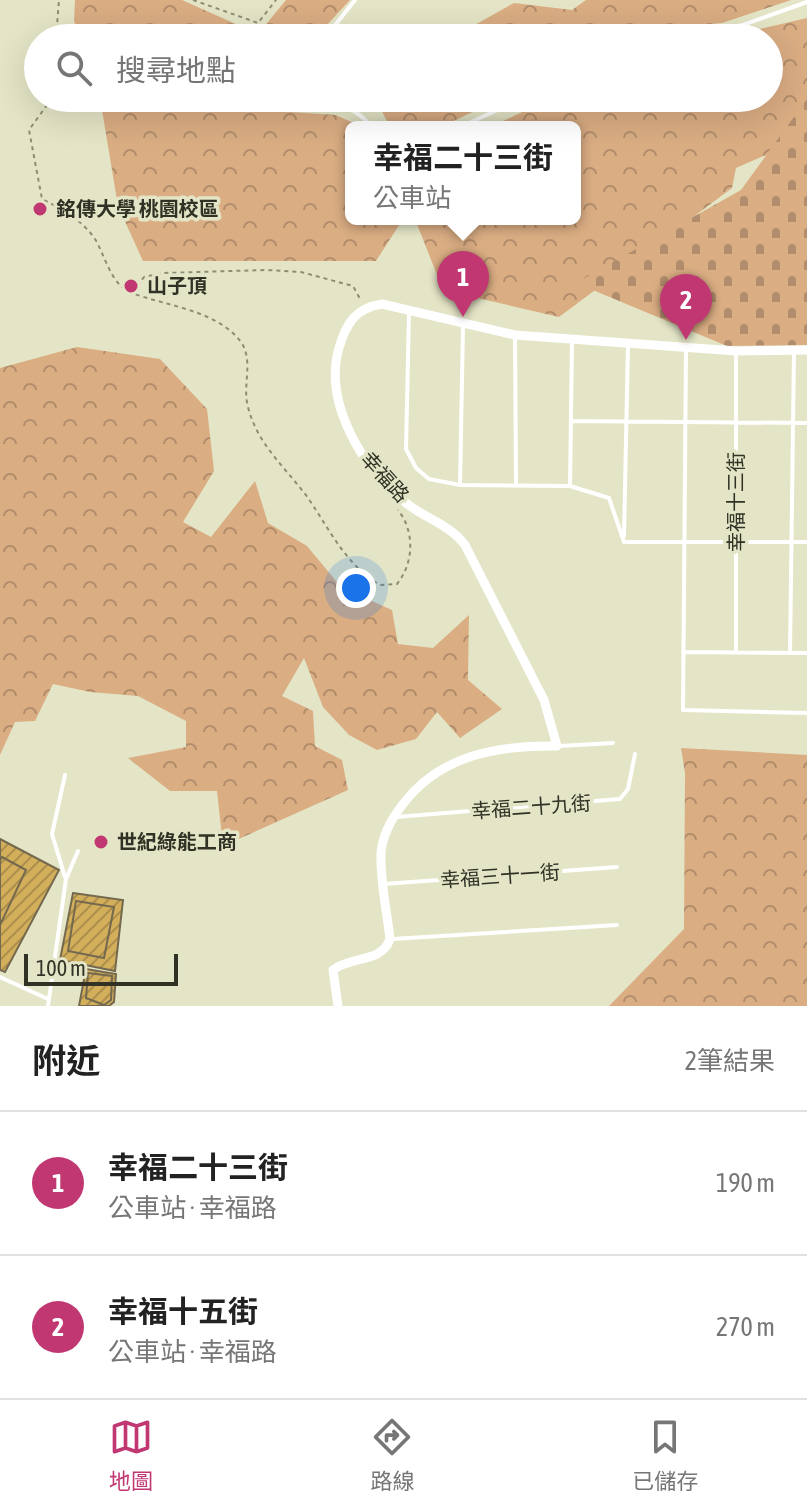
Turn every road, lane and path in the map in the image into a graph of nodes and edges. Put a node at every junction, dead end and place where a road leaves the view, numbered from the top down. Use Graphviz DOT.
graph roads {
  1 [pos="59,0"];
  2 [pos="193,0"];
  3 [pos="276,0"];
  4 [pos="355,0"];
  5 [pos="807,2"];
  6 [pos="57,24"];
  7 [pos="336,24"];
  8 [pos="746,24"];
  9 [pos="42,112"];
  10 [pos="493,112"];
  11 [pos="473,121"];
  12 [pos="130,293"];
  13 [pos="365,307"];
  14 [pos="409,310"];
  15 [pos="463,323"];
  16 [pos="515,335"];
  17 [pos="572,339"];
  18 [pos="628,342"];
  19 [pos="686,346"];
  20 [pos="807,350"];
  21 [pos="736,351"];
  22 [pos="794,351"];
  23 [pos="571,421"];
  24 [pos="626,421"];
  25 [pos="685,422"];
  26 [pos="735,422"];
  27 [pos="794,422"];
  28 [pos="807,423"];
  29 [pos="516,484"];
  30 [pos="460,485"];
  31 [pos="570,486"];
  32 [pos="391,489"];
  33 [pos="624,542"];
  34 [pos="684,542"];
  35 [pos="736,542"];
  36 [pos="792,542"];
  37 [pos="807,542"];
  38 [pos="683,652"];
  39 [pos="736,652"];
  40 [pos="790,653"];
  41 [pos="807,653"];
  42 [pos="807,713"];
  43 [pos="613,743"];
  44 [pos="557,746"];
  45 [pos="635,754"];
  46 [pos="65,775"];
  47 [pos="393,817"];
  48 [pos="78,851"];
  49 [pos="617,867"];
  50 [pos="66,879"];
  51 [pos="384,884"];
  52 [pos="617,925"];
  53 [pos="390,939"];
  54 [pos="0,977"];
  55 [pos="48,999"];
  56 [pos="48,1006"];
  57 [pos="338,1006"];
  1 -- 6 [label="path"];
  2 -- 3 [label="path"];
  4 -- 7 [label="lane"];
  5 -- 8 [label="lane"];
  9 -- 12 [label="path"];
  10 -- 11 [label="lane"];
  12 -- 13 [label="path"];
  12 -- 32 [label="path"];
  13 -- 14 [label="street"];
  13 -- 32 [label="street, 幸福路"];
  14 -- 15 [label="street"];
  14 -- 30 [label="lane"];
  15 -- 16 [label="street"];
  15 -- 30 [label="lane"];
  16 -- 17 [label="street"];
  16 -- 29 [label="lane"];
  17 -- 18 [label="street"];
  17 -- 23 [label="lane"];
  18 -- 19 [label="street"];
  18 -- 24 [label="lane"];
  19 -- 21 [label="street"];
  19 -- 25 [label="lane"];
  20 -- 22 [label="street"];
  21 -- 22 [label="street"];
  21 -- 26 [label="lane, 幸福十三街"];
  22 -- 27 [label="lane"];
  23 -- 24 [label="lane"];
  23 -- 31 [label="lane"];
  24 -- 25 [label="lane"];
  24 -- 33 [label="lane"];
  25 -- 26 [label="lane"];
  25 -- 34 [label="lane"];
  26 -- 27 [label="lane"];
  26 -- 35 [label="lane, 幸福十三街"];
  27 -- 28 [label="lane"];
  27 -- 36 [label="lane"];
  29 -- 30 [label="lane"];
  29 -- 31 [label="lane"];
  31 -- 33 [label="lane"];
  32 -- 44 [label="street, 幸福路"];
  33 -- 34 [label="lane"];
  34 -- 35 [label="lane"];
  34 -- 38 [label="lane"];
  35 -- 36 [label="lane"];
  35 -- 39 [label="lane, 幸福十三街"];
  36 -- 37 [label="lane"];
  36 -- 40 [label="lane"];
  38 -- 39 [label="lane"];
  38 -- 42 [label="lane"];
  39 -- 40 [label="lane"];
  40 -- 41 [label="lane"];
  43 -- 44 [label="lane"];
  44 -- 47 [label="street"];
  45 -- 47 [label="lane, 幸福二十九街"];
  46 -- 50 [label="lane"];
  47 -- 51 [label="street"];
  48 -- 50 [label="lane"];
  49 -- 51 [label="lane, 幸福三十一街"];
  50 -- 55 [label="lane"];
  51 -- 53 [label="street"];
  52 -- 53 [label="lane"];
  53 -- 57 [label="street"];
  54 -- 55 [label="lane"];
  55 -- 56 [label="lane"];
}
